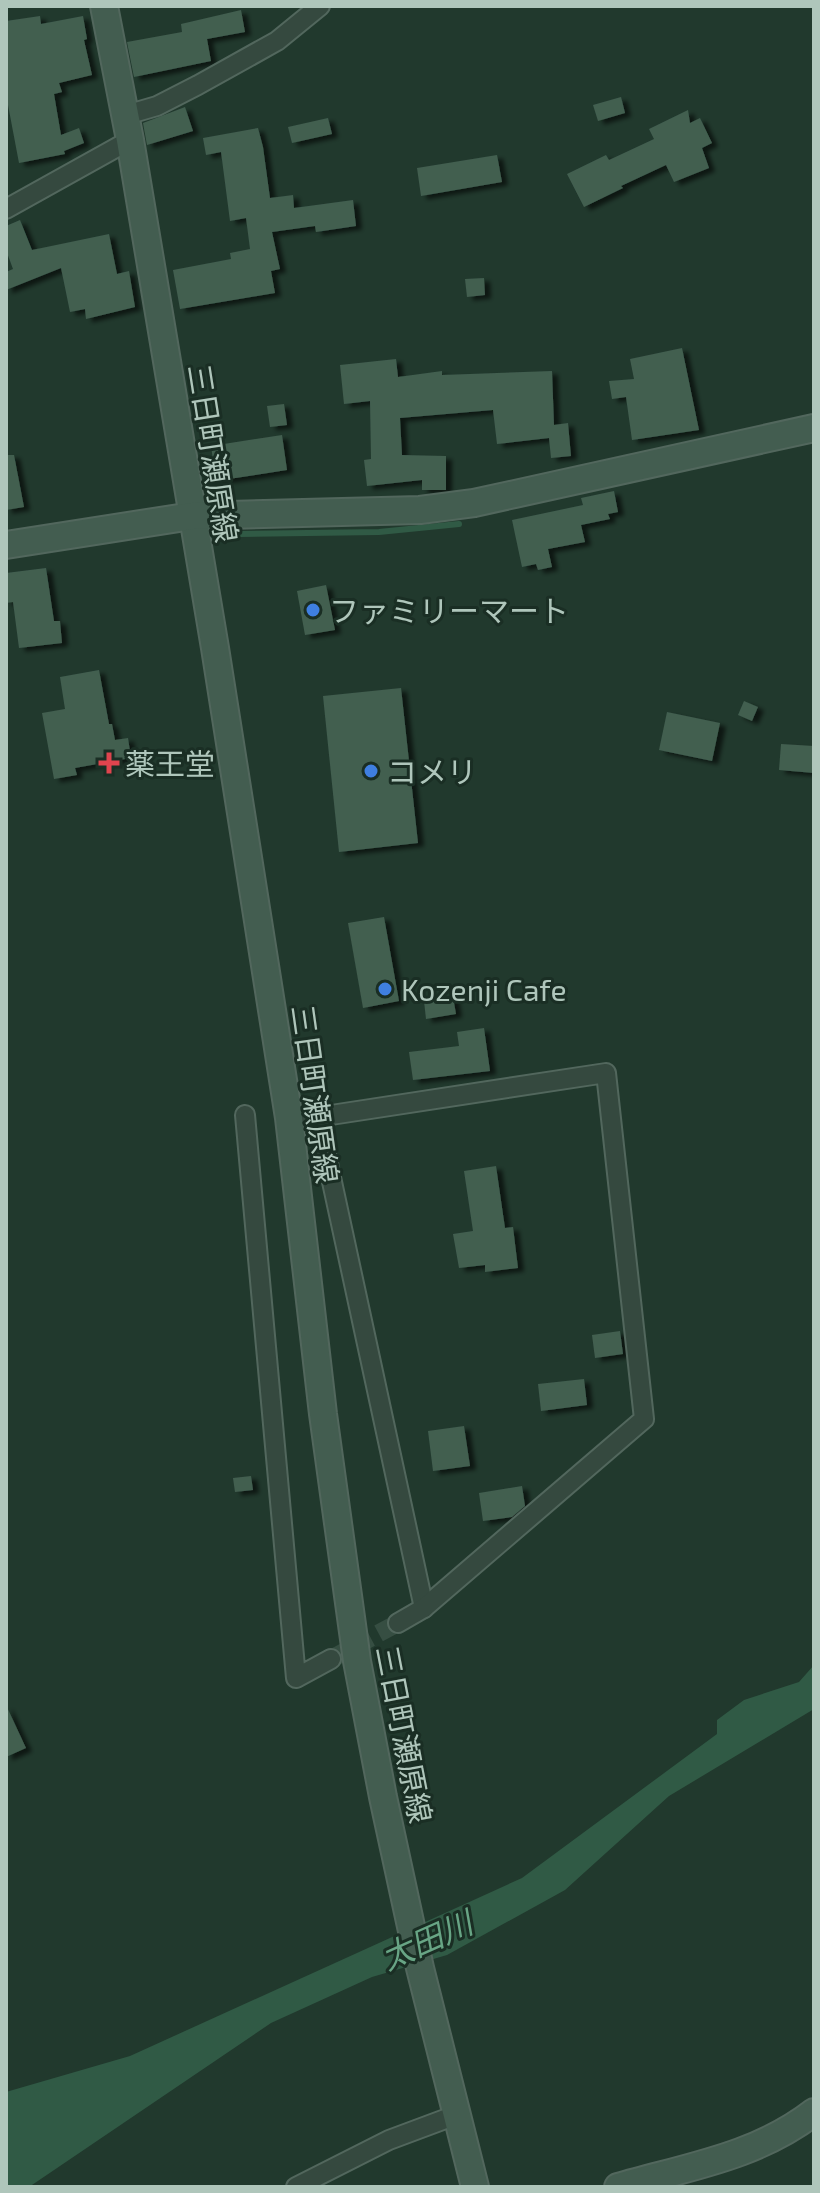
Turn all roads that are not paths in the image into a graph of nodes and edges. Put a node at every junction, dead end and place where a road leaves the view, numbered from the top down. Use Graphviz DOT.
graph roads {
  1 [pos="104,6"];
  2 [pos="320,6"];
  3 [pos="128,127"];
  4 [pos="6,209"];
  5 [pos="814,428"];
  6 [pos="192,516"];
  7 [pos="6,545"];
  8 [pos="245,1115"];
  9 [pos="318,1117"];
  10 [pos="289,1118"];
  11 [pos="424,1608"];
  12 [pos="398,1623"];
  13 [pos="331,1659"];
  14 [pos="814,2112"];
  15 [pos="456,2115"];
  16 [pos="296,2187"];
  17 [pos="475,2187"];
  18 [pos="618,2187"];
  1 -- 3 [label="main road, 三日町瀬原線"];
  2 -- 3 [label="street"];
  3 -- 4 [label="street"];
  3 -- 6 [label="main road, 三日町瀬原線"];
  5 -- 6 [label="main road"];
  6 -- 7 [label="main road"];
  6 -- 10 [label="main road, 三日町瀬原線"];
  8 -- 13 [label="street"];
  9 -- 10 [label="street"];
  9 -- 11 [label="street"];
  9 -- 11 [label="street"];
  10 -- 15 [label="main road, 三日町瀬原線"];
  11 -- 12 [label="street"];
  14 -- 18 [label="main road"];
  15 -- 16 [label="street"];
  15 -- 17 [label="main road, 三日町瀬原線"];
}
